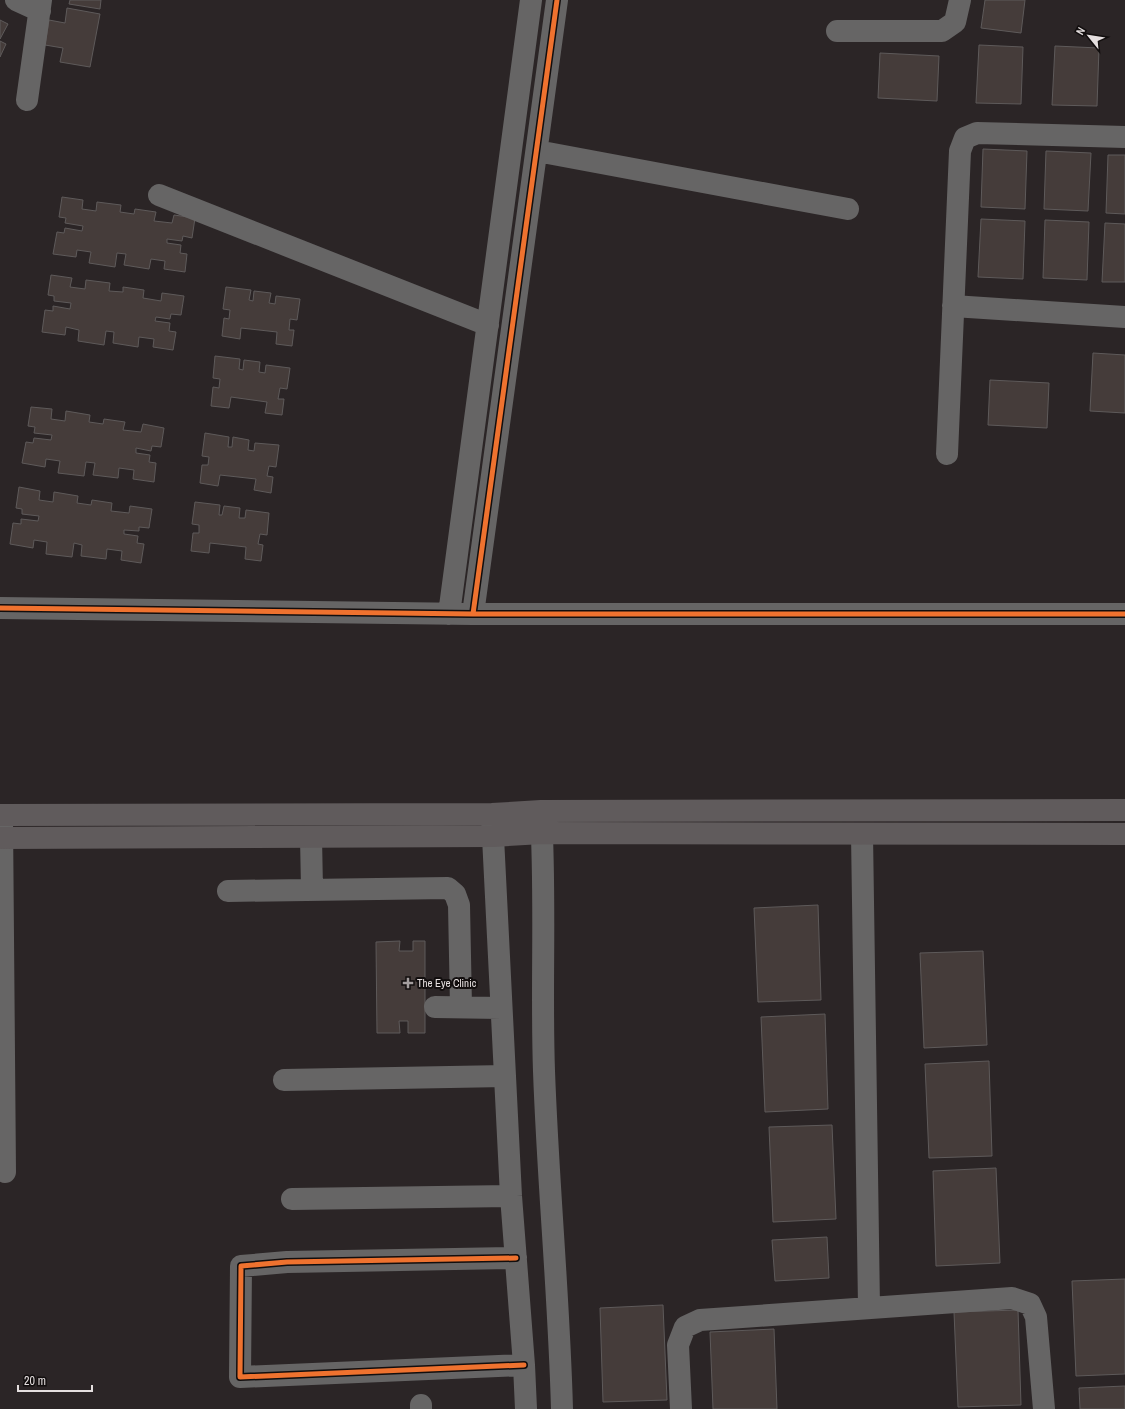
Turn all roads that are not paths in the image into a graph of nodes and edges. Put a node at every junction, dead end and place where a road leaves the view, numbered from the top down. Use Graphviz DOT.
graph roads {
  1 [pos="16,0"];
  2 [pos="532,0"];
  3 [pos="557,0"];
  4 [pos="960,0"];
  5 [pos="41,6"];
  6 [pos="837,32"];
  7 [pos="27,100"];
  8 [pos="1125,137"];
  9 [pos="537,152"];
  10 [pos="158,195"];
  11 [pos="848,209"];
  12 [pos="953,306"];
  13 [pos="1125,317"];
  14 [pos="488,325"];
  15 [pos="947,454"];
  16 [pos="0,608"];
  17 [pos="449,614"];
  18 [pos="473,614"];
  19 [pos="1125,614"];
  20 [pos="1125,810"];
  21 [pos="541,811"];
  22 [pos="492,814"];
  23 [pos="1,815"];
  24 [pos="542,833"];
  25 [pos="862,834"];
  26 [pos="1125,834"];
  27 [pos="493,836"];
  28 [pos="311,837"];
  29 [pos="1,838"];
  30 [pos="312,889"];
  31 [pos="228,891"];
  32 [pos="435,1007"];
  33 [pos="461,1007"];
  34 [pos="501,1008"];
  35 [pos="505,1076"];
  36 [pos="284,1080"];
  37 [pos="5,1172"];
  38 [pos="511,1196"];
  39 [pos="292,1199"];
  40 [pos="516,1258"];
  41 [pos="869,1307"];
  42 [pos="524,1365"];
  43 [pos="526,1409"];
  44 [pos="562,1409"];
  45 [pos="681,1409"];
  46 [pos="1044,1409"];
  1 -- 5 [label="street"];
  2 -- 14 [label="street"];
  3 -- 9 [label="street"];
  4 -- 6 [label="street"];
  5 -- 7 [label="street"];
  8 -- 12 [label="street"];
  9 -- 11 [label="street"];
  9 -- 18 [label="street"];
  10 -- 14 [label="street"];
  12 -- 13 [label="street"];
  12 -- 15 [label="street"];
  14 -- 17 [label="street"];
  16 -- 17 [label="street"];
  17 -- 18 [label="street"];
  18 -- 19 [label="street"];
  20 -- 21 [label="main road"];
  21 -- 22 [label="main road"];
  21 -- 24 [label="street"];
  22 -- 23 [label="main road"];
  22 -- 27 [label="street"];
  23 -- 29 [label="street"];
  24 -- 25 [label="main road"];
  24 -- 27 [label="main road"];
  24 -- 44 [label="street"];
  25 -- 26 [label="main road"];
  25 -- 41 [label="street"];
  27 -- 28 [label="main road"];
  27 -- 34 [label="street"];
  28 -- 29 [label="main road"];
  28 -- 30 [label="street"];
  29 -- 37 [label="street"];
  30 -- 31 [label="street"];
  30 -- 33 [label="street"];
  32 -- 33 [label="street"];
  33 -- 34 [label="street"];
  34 -- 35 [label="street"];
  35 -- 36 [label="street"];
  35 -- 38 [label="street"];
  38 -- 39 [label="street"];
  38 -- 40 [label="street"];
  40 -- 42 [label="street"];
  40 -- 42 [label="street"];
  41 -- 45 [label="street"];
  41 -- 46 [label="street"];
  42 -- 43 [label="street"];
}
